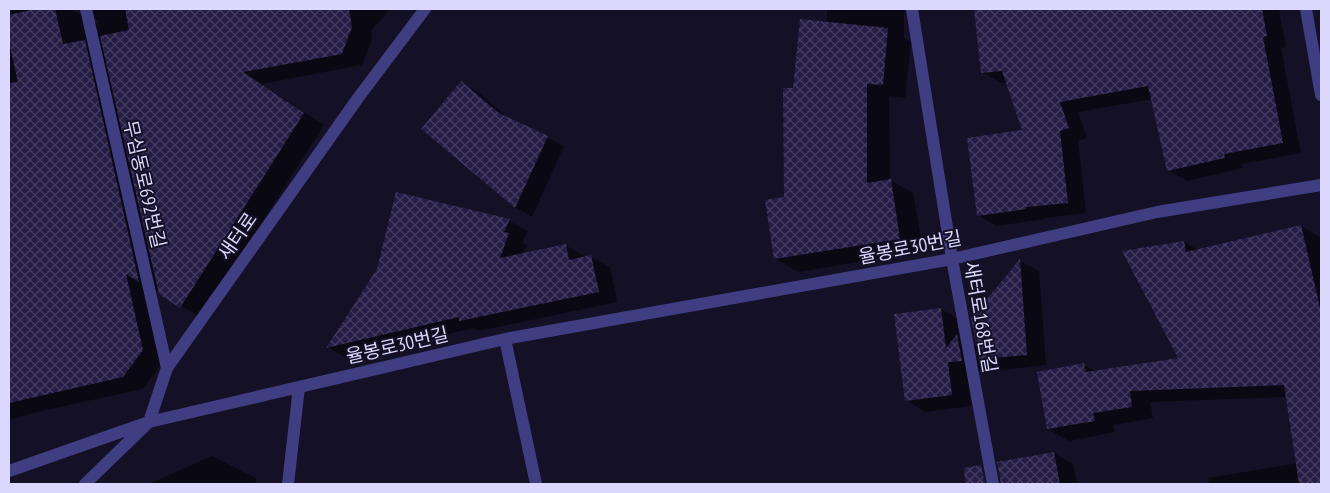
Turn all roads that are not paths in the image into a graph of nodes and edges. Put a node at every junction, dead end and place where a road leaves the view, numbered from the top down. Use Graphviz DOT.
graph roads {
  1 [pos="86,9"];
  2 [pos="425,9"];
  3 [pos="912,9"];
  4 [pos="1306,9"];
  5 [pos="1321,95"];
  6 [pos="1321,185"];
  7 [pos="952,259"];
  8 [pos="505,339"];
  9 [pos="167,368"];
  10 [pos="299,387"];
  11 [pos="149,422"];
  12 [pos="9,471"];
  13 [pos="85,484"];
  14 [pos="288,484"];
  15 [pos="536,484"];
  16 [pos="993,484"];
  1 -- 9 [label="street, 무심동로692번길"];
  2 -- 9 [label="street, 새터로"];
  3 -- 7 [label="street, 새터로168번길"];
  4 -- 5 [label="street"];
  6 -- 7 [label="street, 율봉로30번길"];
  7 -- 8 [label="street, 율봉로30번길"];
  7 -- 16 [label="street, 새터로168번길"];
  8 -- 10 [label="street, 율봉로30번길"];
  8 -- 15 [label="street"];
  9 -- 11 [label="street, 새터로"];
  10 -- 11 [label="street, 율봉로30번길"];
  10 -- 14 [label="street"];
  11 -- 12 [label="street, 율봉로30번길"];
  11 -- 13 [label="street, 새터로"];
}
